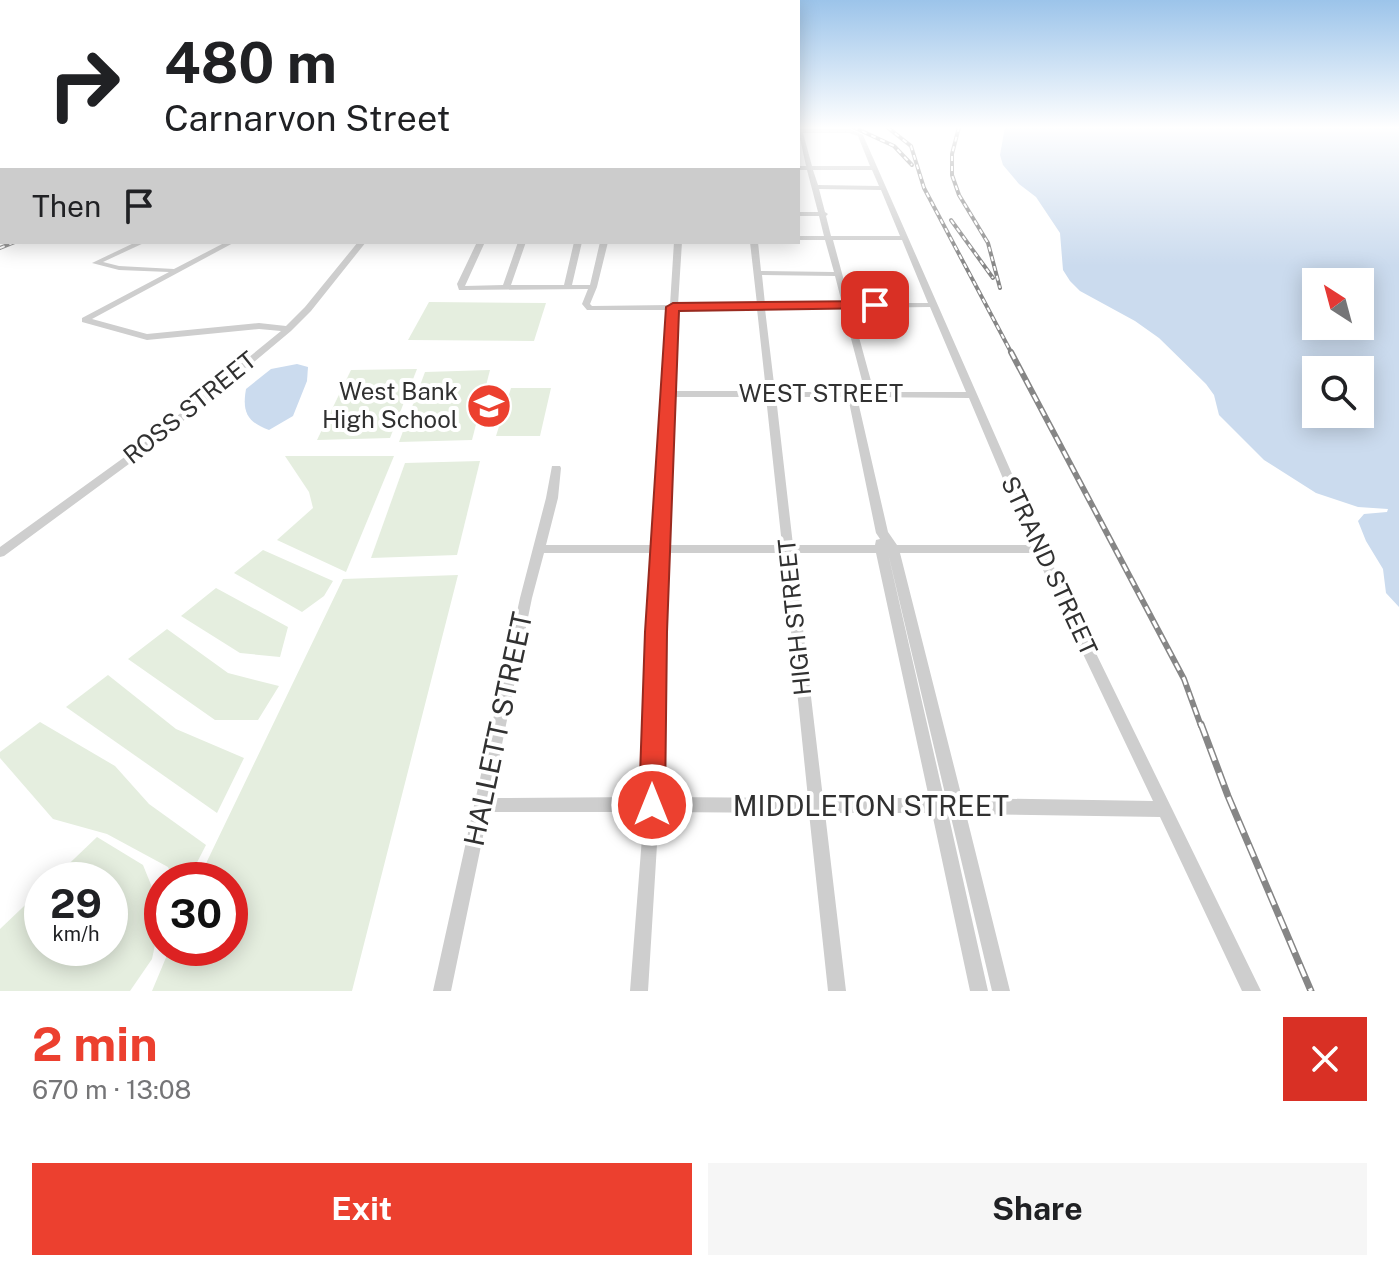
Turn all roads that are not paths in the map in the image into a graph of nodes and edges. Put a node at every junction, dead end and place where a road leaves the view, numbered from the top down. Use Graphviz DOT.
graph roads {
  1 [pos="814,173"];
  2 [pos="877,173"];
  3 [pos="817,187"];
  4 [pos="883,188"];
  5 [pos="800,214"];
  6 [pos="825,214"];
  7 [pos="800,238"];
  8 [pos="831,238"];
  9 [pos="905,238"];
  10 [pos="138,244"];
  11 [pos="227,244"];
  12 [pos="360,244"];
  13 [pos="480,244"];
  14 [pos="521,244"];
  15 [pos="578,244"];
  16 [pos="604,244"];
  17 [pos="678,244"];
  18 [pos="754,244"];
  19 [pos="176,270"];
  20 [pos="757,273"];
  21 [pos="837,274"];
  22 [pos="593,287"];
  23 [pos="567,288"];
  24 [pos="506,289"];
  25 [pos="932,305"];
  26 [pos="847,306"];
  27 [pos="673,307"];
  28 [pos="762,307"];
  29 [pos="288,329"];
  30 [pos="670,394"];
  31 [pos="771,394"];
  32 [pos="870,394"];
  33 [pos="852,395"];
  34 [pos="972,395"];
  35 [pos="556,468"];
  36 [pos="884,543"];
  37 [pos="539,549"];
  38 [pos="659,549"];
  39 [pos="788,549"];
  40 [pos="1039,549"];
  41 [pos="0,553"];
  42 [pos="936,804"];
  43 [pos="955,804"];
  44 [pos="483,805"];
  45 [pos="652,805"];
  46 [pos="817,807"];
  47 [pos="1162,809"];
  48 [pos="442,991"];
  49 [pos="639,991"];
  50 [pos="837,991"];
  51 [pos="979,991"];
  52 [pos="1001,991"];
  53 [pos="1252,991"];
  1 -- 3 [label="street"];
  2 -- 4 [label="street, STRAND STREET"];
  3 -- 4 [label="street"];
  3 -- 6 [label="street"];
  4 -- 9 [label="street, STRAND STREET"];
  5 -- 6 [label="street"];
  6 -- 8 [label="street"];
  7 -- 8 [label="street"];
  8 -- 9 [label="street"];
  8 -- 21 [label="street"];
  9 -- 25 [label="street, STRAND STREET"];
  10 -- 19 [label="street"];
  11 -- 19 [label="street"];
  12 -- 29 [label="street, ROSS STREET"];
  13 -- 24 [label="street"];
  14 -- 24 [label="street"];
  15 -- 23 [label="street"];
  16 -- 22 [label="street"];
  17 -- 27 [label="street"];
  18 -- 20 [label="street, HIGH STREET"];
  19 -- 29 [label="street"];
  20 -- 21 [label="street"];
  20 -- 28 [label="street, HIGH STREET"];
  21 -- 26 [label="street"];
  22 -- 23 [label="street"];
  22 -- 27 [label="street"];
  23 -- 24 [label="street"];
  25 -- 26 [label="street"];
  25 -- 34 [label="street, STRAND STREET"];
  26 -- 28 [label="street"];
  26 -- 32 [label="street"];
  27 -- 28 [label="street"];
  27 -- 30 [label="street"];
  28 -- 31 [label="street, HIGH STREET"];
  29 -- 41 [label="street, ROSS STREET"];
  30 -- 31 [label="street, WEST STREET"];
  30 -- 38 [label="street"];
  31 -- 33 [label="street, WEST STREET"];
  31 -- 39 [label="street, HIGH STREET"];
  32 -- 33 [label="street, WEST STREET"];
  32 -- 34 [label="street, WEST STREET"];
  33 -- 36 [label="street"];
  34 -- 40 [label="street, STRAND STREET"];
  35 -- 37 [label="street, HALLETT STREET"];
  36 -- 39 [label="street"];
  36 -- 40 [label="street"];
  36 -- 42 [label="street"];
  36 -- 43 [label="street"];
  37 -- 38 [label="street"];
  37 -- 44 [label="street, HALLETT STREET"];
  38 -- 39 [label="street"];
  38 -- 45 [label="street"];
  39 -- 46 [label="street, HIGH STREET"];
  40 -- 47 [label="street, STRAND STREET"];
  42 -- 43 [label="street, MIDDLETON STREET"];
  42 -- 46 [label="street, MIDDLETON STREET"];
  42 -- 51 [label="street"];
  43 -- 47 [label="street, MIDDLETON STREET"];
  43 -- 52 [label="street"];
  44 -- 45 [label="street, MIDDLETON STREET"];
  44 -- 48 [label="street, HALLETT STREET"];
  45 -- 46 [label="street, MIDDLETON STREET"];
  45 -- 49 [label="street"];
  46 -- 50 [label="street, HIGH STREET"];
  47 -- 53 [label="street, STRAND STREET"];
}
